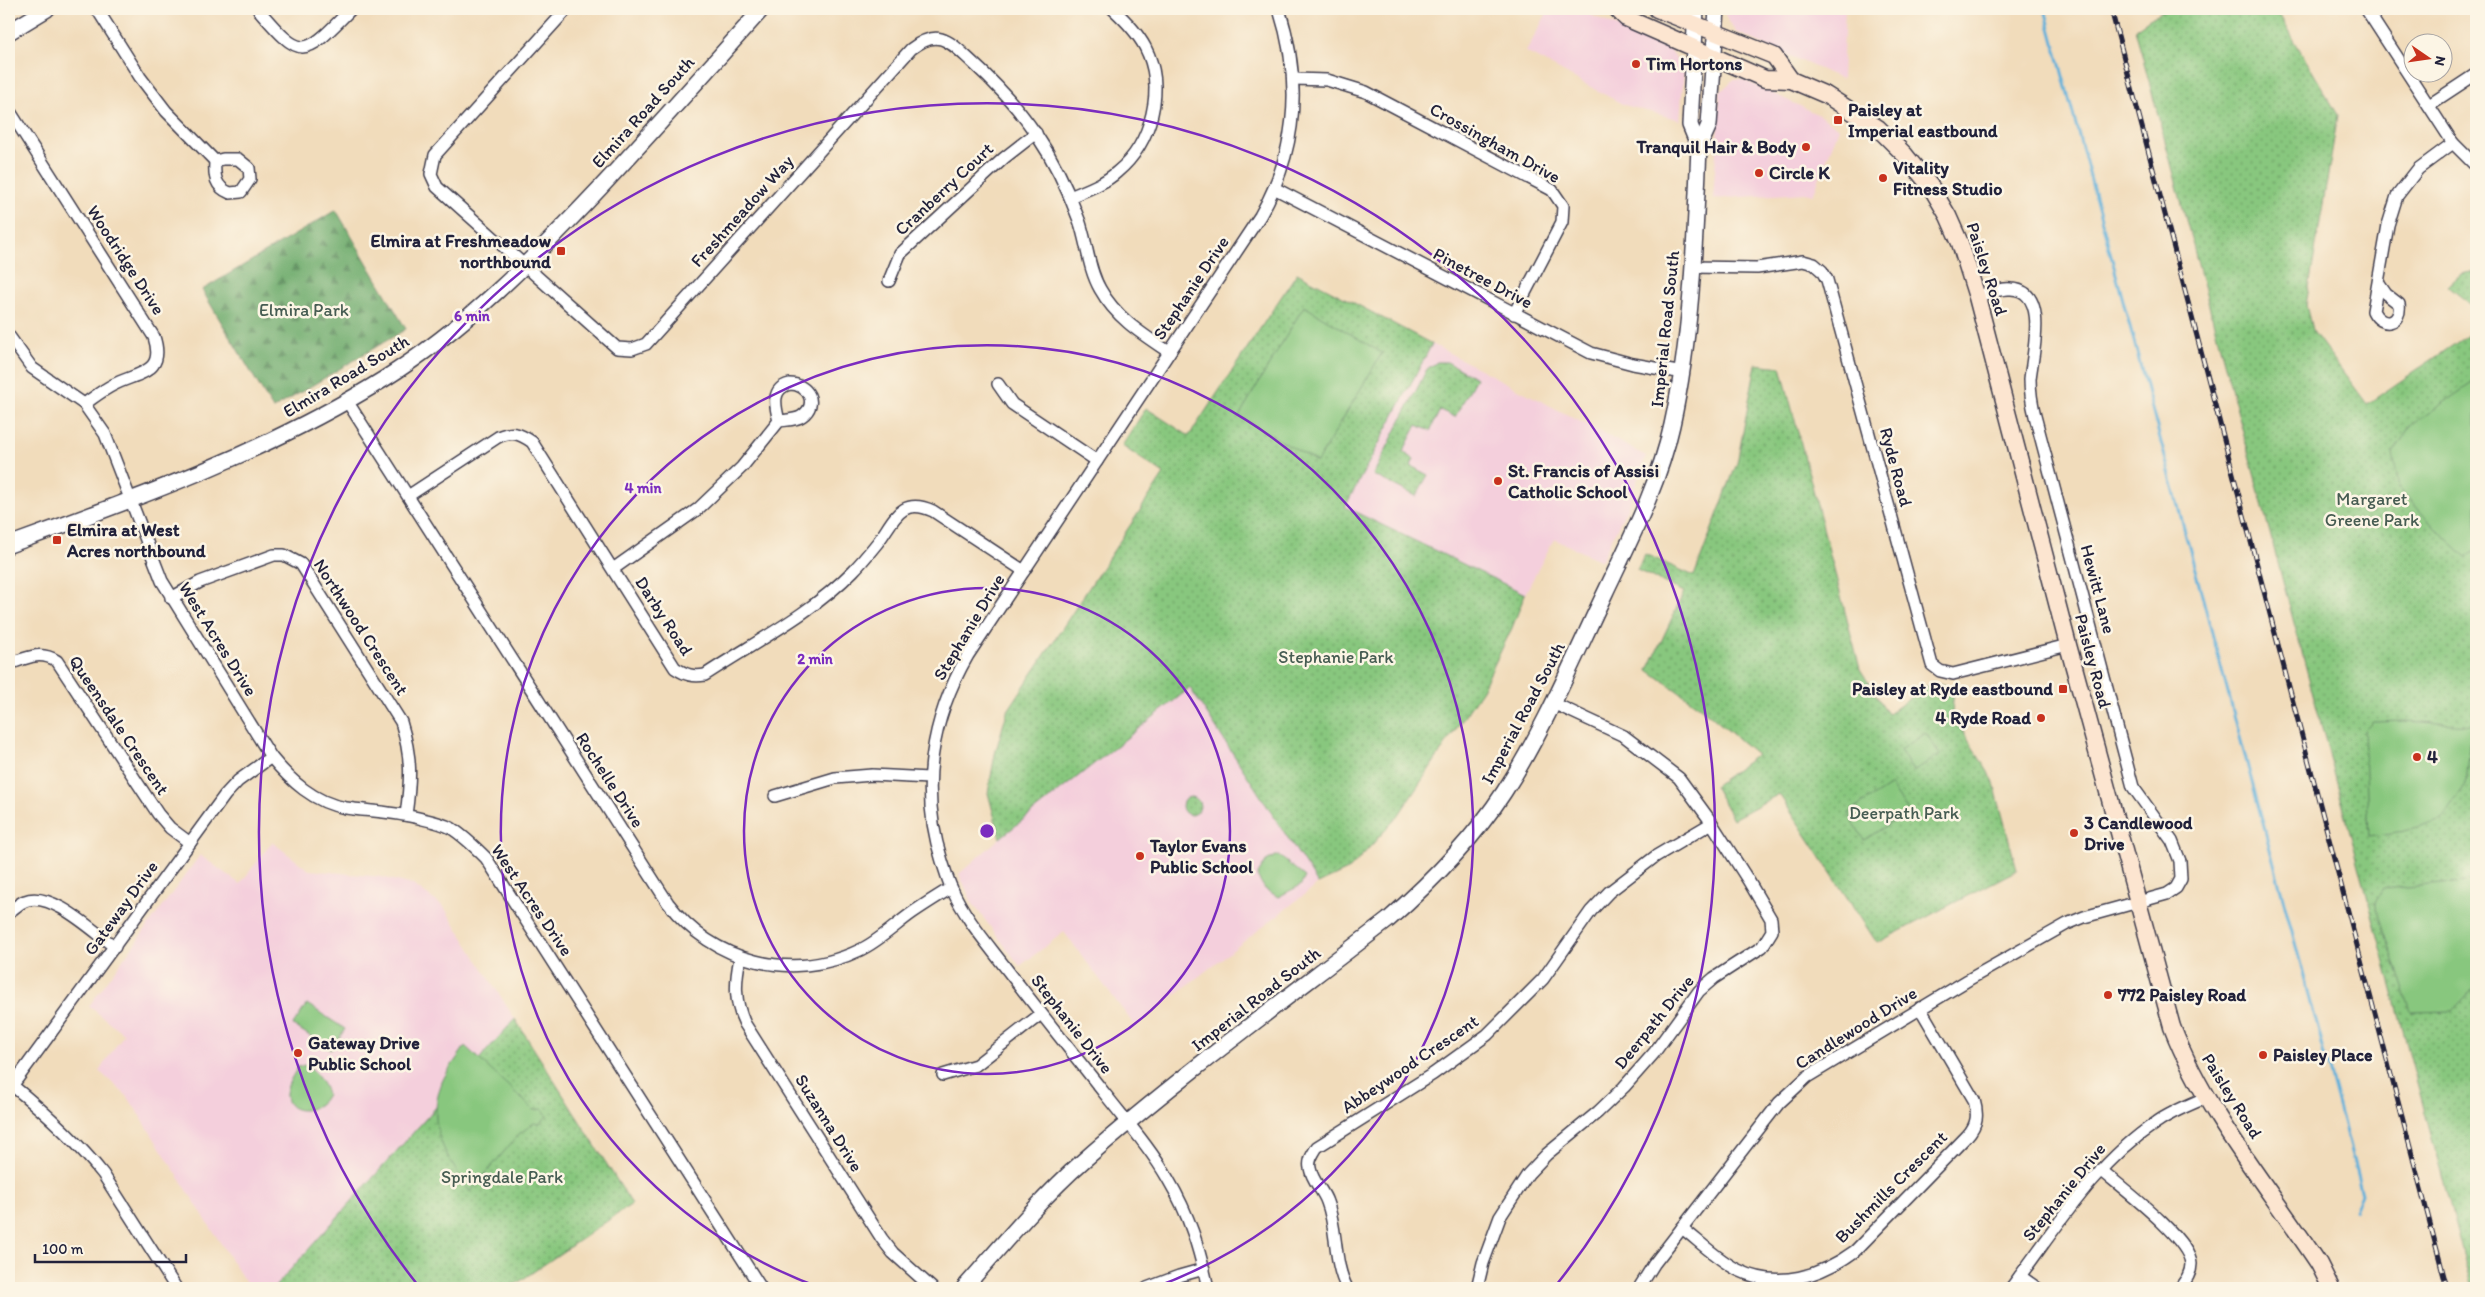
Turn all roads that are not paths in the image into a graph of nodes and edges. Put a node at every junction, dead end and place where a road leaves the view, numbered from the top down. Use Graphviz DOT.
graph roads {
  1 [pos="47,9"];
  2 [pos="97,9"];
  3 [pos="258,9"];
  4 [pos="350,9"];
  5 [pos="567,9"];
  6 [pos="762,9"];
  7 [pos="1113,9"];
  8 [pos="1279,9"];
  9 [pos="1617,9"];
  10 [pos="1657,9"];
  11 [pos="1716,9"];
  12 [pos="2366,9"];
  13 [pos="1695,16"];
  14 [pos="1715,31"];
  15 [pos="9,32"];
  16 [pos="1694,49"];
  17 [pos="1713,57"];
  18 [pos="2476,74"];
  19 [pos="1294,79"];
  20 [pos="1791,80"];
  21 [pos="2429,105"];
  22 [pos="9,110"];
  23 [pos="1036,134"];
  24 [pos="2453,143"];
  25 [pos="1699,147"];
  26 [pos="215,161"];
  27 [pos="2476,166"];
  28 [pos="1276,189"];
  29 [pos="1070,197"];
  30 [pos="525,267"];
  31 [pos="1692,267"];
  32 [pos="889,281"];
  33 [pos="2378,284"];
  34 [pos="1977,297"];
  35 [pos="1514,314"];
  36 [pos="9,336"];
  37 [pos="1169,352"];
  38 [pos="1683,373"];
  39 [pos="998,384"];
  40 [pos="347,401"];
  41 [pos="84,404"];
  42 [pos="779,421"];
  43 [pos="1097,461"];
  44 [pos="408,496"];
  45 [pos="130,500"];
  46 [pos="9,545"];
  47 [pos="613,569"];
  48 [pos="1024,571"];
  49 [pos="171,598"];
  50 [pos="2068,645"];
  51 [pos="9,664"];
  52 [pos="1554,703"];
  53 [pos="271,757"];
  54 [pos="929,778"];
  55 [pos="775,796"];
  56 [pos="406,815"];
  57 [pos="1712,823"];
  58 [pos="190,843"];
  59 [pos="951,888"];
  60 [pos="2138,903"];
  61 [pos="9,912"];
  62 [pos="114,947"];
  63 [pos="740,958"];
  64 [pos="1920,1008"];
  65 [pos="1041,1014"];
  66 [pos="943,1075"];
  67 [pos="11,1088"];
  68 [pos="2205,1098"];
  69 [pos="1128,1124"];
  70 [pos="2102,1170"];
  71 [pos="1682,1228"];
  72 [pos="1204,1269"];
  73 [pos="2020,1276"];
  74 [pos="176,1288"];
  75 [pos="761,1288"];
  76 [pos="932,1288"];
  77 [pos="964,1288"];
  78 [pos="1147,1288"];
  79 [pos="1208,1288"];
  80 [pos="1347,1288"];
  81 [pos="1478,1288"];
  82 [pos="1639,1288"];
  83 [pos="2011,1288"];
  84 [pos="2037,1288"];
  85 [pos="2180,1288"];
  86 [pos="2331,1288"];
  1 -- 15 [label="street"];
  2 -- 26 [label="street"];
  3 -- 4 [label="street"];
  5 -- 30 [label="street, Freshmeadow Way"];
  6 -- 30 [label="street, Elmira Road South"];
  7 -- 29 [label="street"];
  8 -- 19 [label="street, Stephanie Drive"];
  9 -- 16 [label="main road, Paisley Road"];
  10 -- 13 [label="main road, Paisley Road"];
  11 -- 14 [label="street, Imperial Road South"];
  12 -- 21 [label="street"];
  13 -- 14 [label="main road, Paisley Road"];
  13 -- 16 [label="street, Imperial Road South"];
  14 -- 17 [label="street, Imperial Road South"];
  14 -- 20 [label="main road, Paisley Road"];
  16 -- 17 [label="main road, Paisley Road"];
  16 -- 25 [label="street, Imperial Road South"];
  17 -- 20 [label="main road, Paisley Road"];
  17 -- 25 [label="street, Imperial Road South"];
  18 -- 21 [label="street"];
  19 -- 28 [label="street, Stephanie Drive"];
  19 -- 35 [label="street, Crossingham Drive"];
  20 -- 34 [label="main road, Paisley Road"];
  21 -- 24 [label="street"];
  22 -- 41 [label="street, Woodridge Drive"];
  23 -- 29 [label="street, Freshmeadow Way"];
  23 -- 30 [label="street, Freshmeadow Way"];
  23 -- 32 [label="street, Cranberry Court"];
  24 -- 27 [label="street"];
  24 -- 33 [label="street"];
  25 -- 31 [label="street, Imperial Road South"];
  28 -- 35 [label="street, Pinetree Drive"];
  28 -- 37 [label="street, Stephanie Drive"];
  29 -- 37 [label="street, Freshmeadow Way"];
  30 -- 40 [label="street, Elmira Road South"];
  31 -- 38 [label="street, Imperial Road South"];
  31 -- 50 [label="street, Ryde Road"];
  34 -- 50 [label="main road, Paisley Road"];
  34 -- 60 [label="street, Hewitt Lane"];
  35 -- 38 [label="street, Pinetree Drive"];
  36 -- 41 [label="street, West Acres Drive"];
  37 -- 43 [label="street, Stephanie Drive"];
  38 -- 52 [label="street, Imperial Road South"];
  39 -- 43 [label="street"];
  40 -- 44 [label="street, Rochelle Drive"];
  40 -- 45 [label="street, Elmira Road South"];
  41 -- 45 [label="street, West Acres Drive"];
  42 -- 47 [label="street"];
  43 -- 48 [label="street, Stephanie Drive"];
  44 -- 47 [label="street, Darby Road"];
  44 -- 63 [label="street, Rochelle Drive"];
  45 -- 46 [label="street, Elmira Road South"];
  45 -- 49 [label="street, West Acres Drive"];
  47 -- 48 [label="street, Darby Road"];
  48 -- 54 [label="street, Stephanie Drive"];
  49 -- 53 [label="street, West Acres Drive"];
  49 -- 56 [label="street, Northwood Crescent"];
  50 -- 60 [label="main road, Paisley Road"];
  51 -- 58 [label="street, Queensdale Crescent"];
  52 -- 57 [label="street, Deerpath Drive"];
  52 -- 69 [label="street, Imperial Road South"];
  53 -- 56 [label="street, West Acres Drive"];
  53 -- 58 [label="street, Gateway Drive"];
  54 -- 55 [label="street"];
  54 -- 59 [label="street, Stephanie Drive"];
  56 -- 75 [label="street, West Acres Drive"];
  57 -- 80 [label="street, Abbeywood Crescent"];
  57 -- 81 [label="street, Deerpath Drive"];
  58 -- 62 [label="street, Gateway Drive"];
  59 -- 63 [label="street, Rochelle Drive"];
  59 -- 65 [label="street, Stephanie Drive"];
  60 -- 64 [label="street, Candlewood Drive"];
  60 -- 68 [label="main road, Paisley Road"];
  61 -- 62 [label="street"];
  62 -- 67 [label="street, Gateway Drive"];
  63 -- 76 [label="street, Suzanna Drive"];
  64 -- 71 [label="street, Candlewood Drive"];
  64 -- 71 [label="street, Bushmills Crescent"];
  65 -- 66 [label="street"];
  65 -- 69 [label="street, Stephanie Drive"];
  67 -- 74 [label="street"];
  68 -- 70 [label="street, Stephanie Drive"];
  68 -- 86 [label="main road, Paisley Road"];
  69 -- 72 [label="street, Stephanie Drive"];
  69 -- 77 [label="street, Imperial Road South"];
  70 -- 73 [label="street, Stephanie Drive"];
  70 -- 85 [label="street"];
  71 -- 82 [label="street, Candlewood Drive"];
  72 -- 78 [label="street"];
  72 -- 79 [label="street, Stephanie Drive"];
  73 -- 83 [label="street, Stephanie Drive"];
  73 -- 84 [label="street"];
}
